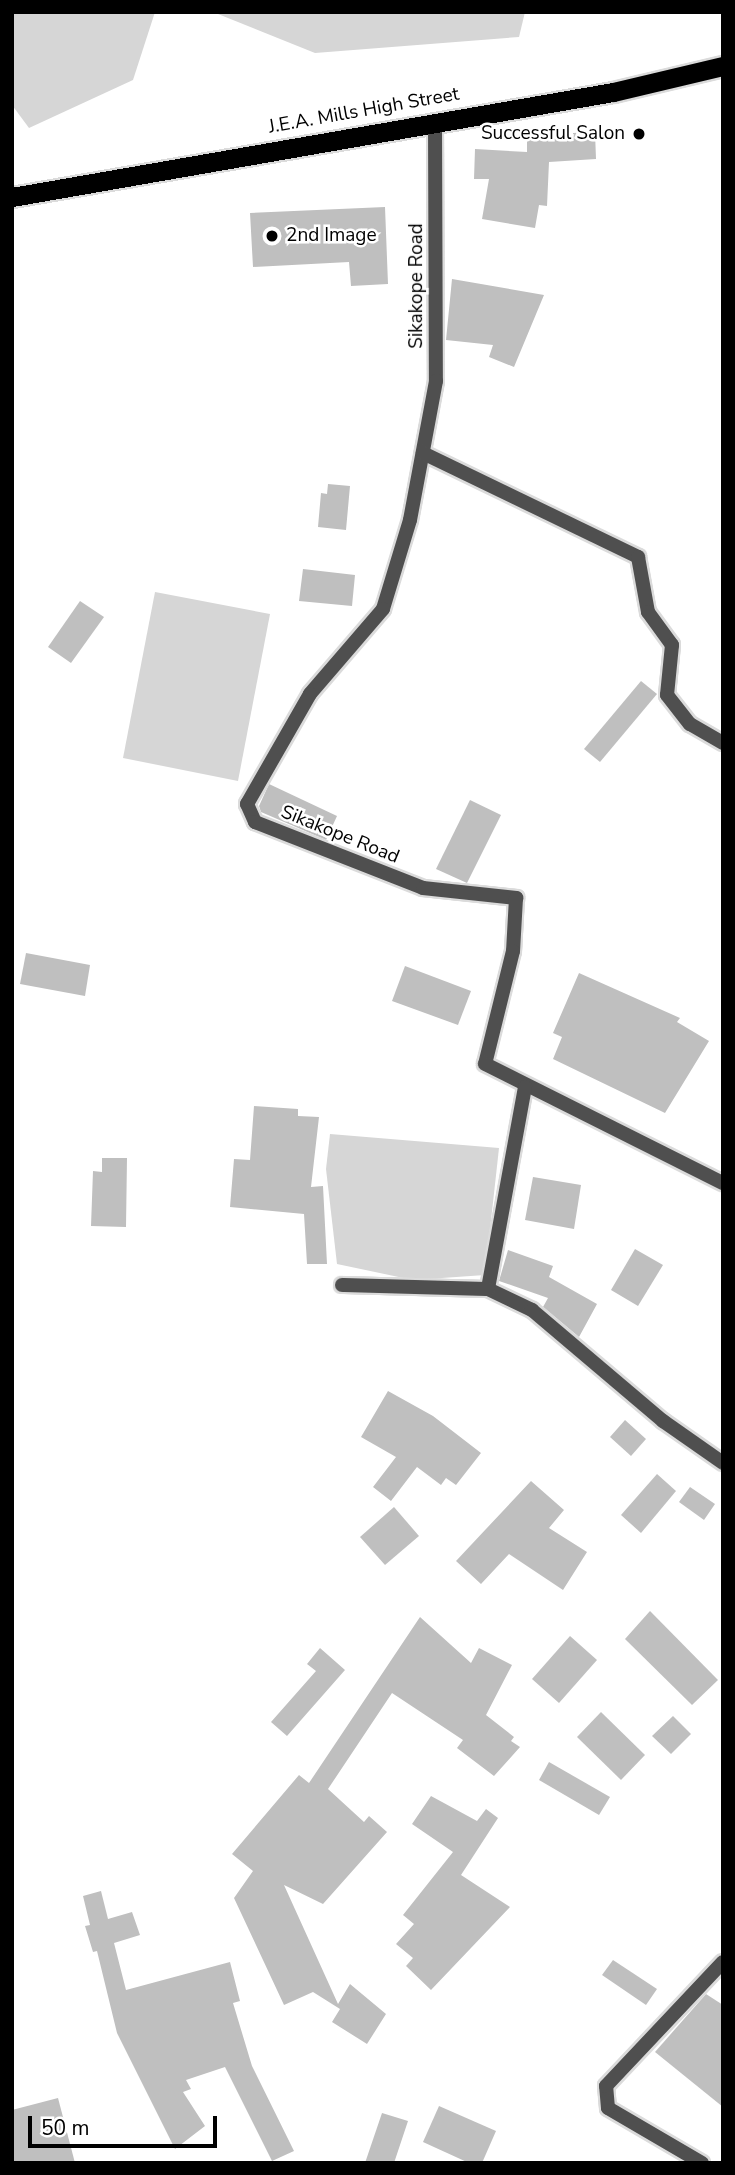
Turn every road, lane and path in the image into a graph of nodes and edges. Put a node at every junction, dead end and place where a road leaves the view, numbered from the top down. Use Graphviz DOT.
graph roads {
  1 [pos="723,66"];
  2 [pos="435,122"];
  3 [pos="12,197"];
  4 [pos="423,453"];
  5 [pos="723,743"];
  6 [pos="526,1087"];
  7 [pos="723,1183"];
  8 [pos="342,1285"];
  9 [pos="488,1289"];
  10 [pos="723,1463"];
  11 [pos="723,1962"];
  12 [pos="702,2163"];
  1 -- 2 [label="highway, J.E.A. Mills High Street"];
  2 -- 3 [label="highway, J.E.A. Mills High Street"];
  2 -- 4 [label="street, Sikakope Road"];
  4 -- 5 [label="street"];
  4 -- 6 [label="street, Sikakope Road"];
  6 -- 7 [label="street, Sikakope Road"];
  6 -- 9 [label="street"];
  8 -- 9 [label="street"];
  9 -- 10 [label="street"];
  11 -- 12 [label="street"];
}
